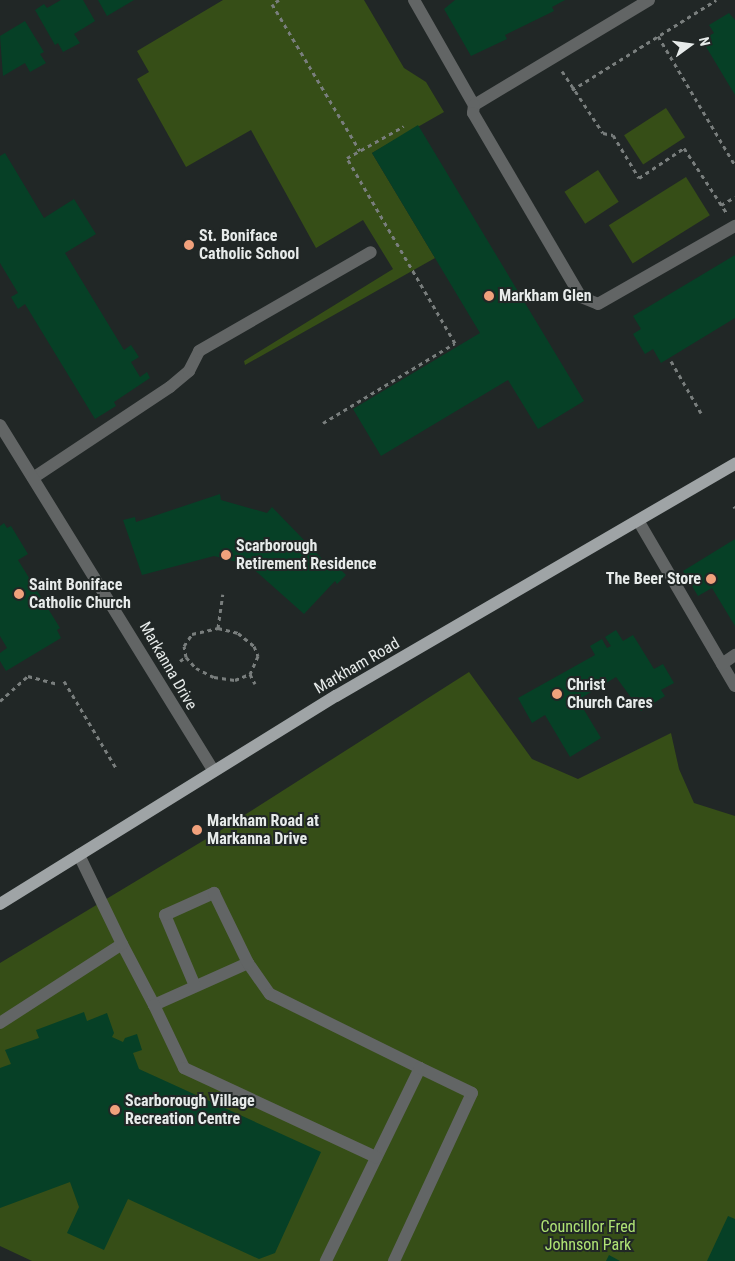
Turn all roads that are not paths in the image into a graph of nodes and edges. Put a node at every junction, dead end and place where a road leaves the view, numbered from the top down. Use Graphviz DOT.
graph roads {
  1 [pos="414,0"];
  2 [pos="649,0"];
  3 [pos="474,105"];
  4 [pos="735,226"];
  5 [pos="371,252"];
  6 [pos="0,425"];
  7 [pos="735,464"];
  8 [pos="33,478"];
  9 [pos="639,522"];
  10 [pos="735,655"];
  11 [pos="722,664"];
  12 [pos="735,686"];
  13 [pos="213,770"];
  14 [pos="79,855"];
  15 [pos="0,904"];
  16 [pos="122,944"];
  17 [pos="248,963"];
  18 [pos="195,986"];
  19 [pos="154,1005"];
  20 [pos="0,1023"];
  21 [pos="420,1068"];
  22 [pos="376,1157"];
  23 [pos="326,1261"];
  24 [pos="394,1261"];
  1 -- 3 [label="street"];
  2 -- 3 [label="street"];
  3 -- 4 [label="street"];
  5 -- 8 [label="street"];
  6 -- 8 [label="street, Markanna Drive"];
  7 -- 9 [label="main road, Markham Road"];
  8 -- 13 [label="street, Markanna Drive"];
  9 -- 11 [label="street"];
  9 -- 13 [label="main road, Markham Road"];
  10 -- 11 [label="street"];
  11 -- 12 [label="street"];
  13 -- 14 [label="main road, Markham Road"];
  14 -- 15 [label="main road, Markham Road"];
  14 -- 16 [label="street"];
  16 -- 19 [label="street"];
  16 -- 20 [label="street"];
  17 -- 18 [label="street"];
  17 -- 18 [label="street"];
  17 -- 21 [label="street"];
  18 -- 19 [label="street"];
  19 -- 22 [label="street"];
  21 -- 22 [label="street"];
  21 -- 24 [label="street"];
  22 -- 23 [label="street"];
}
